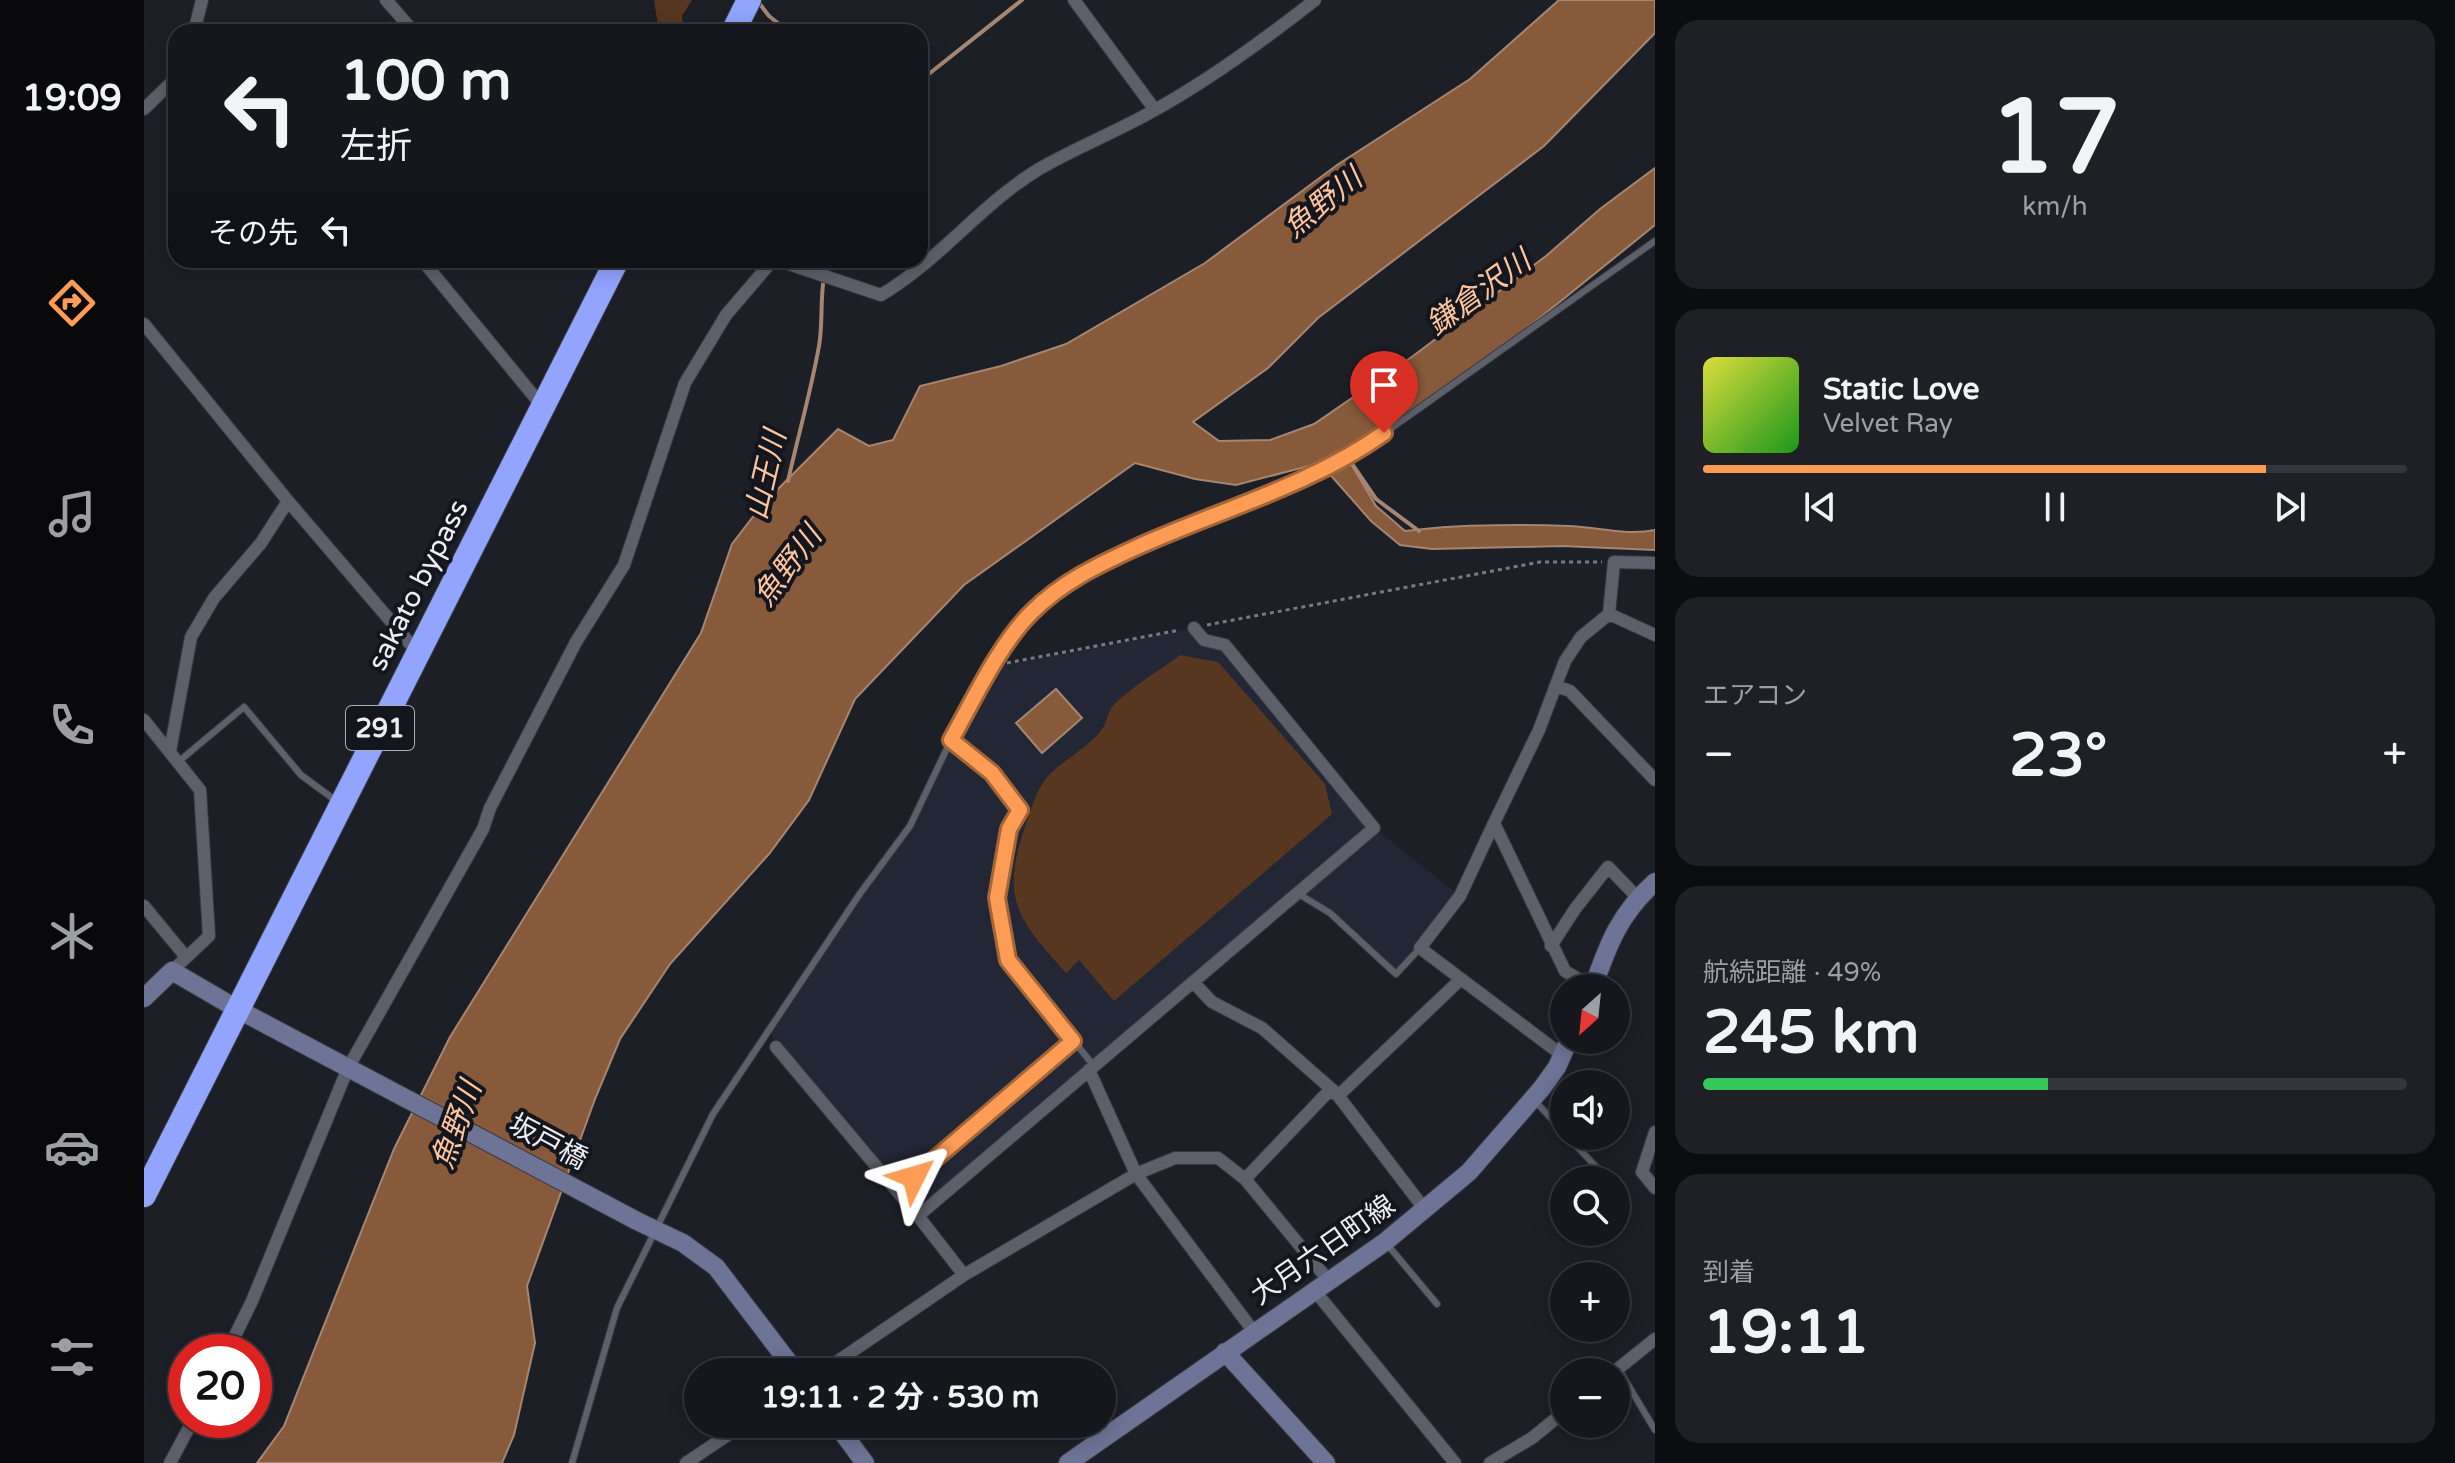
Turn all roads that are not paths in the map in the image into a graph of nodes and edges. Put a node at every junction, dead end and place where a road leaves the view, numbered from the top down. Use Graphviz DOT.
graph roads {
  1 [pos="202,0"];
  2 [pos="386,0"];
  3 [pos="749,0"];
  4 [pos="1074,0"];
  5 [pos="1315,0"];
  6 [pos="196,24"];
  7 [pos="407,24"];
  8 [pos="737,24"];
  9 [pos="168,86"];
  10 [pos="144,109"];
  11 [pos="1155,110"];
  12 [pos="1655,241"];
  13 [pos="928,260"];
  14 [pos="429,268"];
  15 [pos="613,268"];
  16 [pos="768,268"];
  17 [pos="796,268"];
  18 [pos="918,268"];
  19 [pos="144,324"];
  20 [pos="542,406"];
  21 [pos="288,501"];
  22 [pos="1655,563"];
  23 [pos="1609,614"];
  24 [pos="1194,628"];
  25 [pos="1655,635"];
  26 [pos="418,653"];
  27 [pos="1556,686"];
  28 [pos="144,720"];
  29 [pos="156,735"];
  30 [pos="951,740"];
  31 [pos="144,745"];
  32 [pos="170,751"];
  33 [pos="178,762"];
  34 [pos="1655,780"];
  35 [pos="342,805"];
  36 [pos="1494,823"];
  37 [pos="1655,882"];
  38 [pos="1297,893"];
  39 [pos="1638,898"];
  40 [pos="144,906"];
  41 [pos="1551,946"];
  42 [pos="1420,948"];
  43 [pos="186,957"];
  44 [pos="172,971"];
  45 [pos="1570,974"];
  46 [pos="1599,974"];
  47 [pos="1461,979"];
  48 [pos="1193,982"];
  49 [pos="144,998"];
  50 [pos="239,1010"];
  51 [pos="1550,1037"];
  52 [pos="1073,1041"];
  53 [pos="776,1047"];
  54 [pos="1563,1054"];
  55 [pos="348,1068"];
  56 [pos="1092,1068"];
  57 [pos="1336,1093"];
  58 [pos="1532,1099"];
  59 [pos="1550,1118"];
  60 [pos="1655,1132"];
  61 [pos="1581,1150"];
  62 [pos="1596,1166"];
  63 [pos="1136,1174"];
  64 [pos="914,1177"];
  65 [pos="1245,1179"];
  66 [pos="1655,1188"];
  67 [pos="144,1195"];
  68 [pos="1426,1211"];
  69 [pos="918,1216"];
  70 [pos="655,1231"];
  71 [pos="1385,1242"];
  72 [pos="964,1275"];
  73 [pos="1322,1286"];
  74 [pos="1437,1304"];
  75 [pos="1254,1332"];
  76 [pos="236,1334"];
  77 [pos="1655,1339"];
  78 [pos="1225,1352"];
  79 [pos="785,1358"];
  80 [pos="842,1358"];
  81 [pos="1630,1359"];
  82 [pos="1630,1392"];
  83 [pos="1550,1423"];
  84 [pos="1655,1430"];
  85 [pos="183,1438"];
  86 [pos="723,1438"];
  87 [pos="846,1438"];
  88 [pos="170,1463"];
  89 [pos="572,1463"];
  90 [pos="686,1463"];
  91 [pos="865,1463"];
  92 [pos="1068,1463"];
  93 [pos="1326,1463"];
  94 [pos="1455,1463"];
  95 [pos="1490,1463"];
  1 -- 6 [label="street"];
  2 -- 7 [label="street"];
  3 -- 8 [label="highway"];
  4 -- 11 [label="street"];
  5 -- 11 [label="street"];
  9 -- 10 [label="street"];
  11 -- 13 [label="street"];
  12 -- 30 [label="lane"];
  14 -- 20 [label="street"];
  15 -- 20 [label="highway, sakato bypass / 291"];
  16 -- 55 [label="street"];
  17 -- 18 [label="street"];
  19 -- 21 [label="street"];
  20 -- 26 [label="highway, sakato bypass / 291"];
  21 -- 26 [label="street"];
  21 -- 32 [label="street"];
  22 -- 23 [label="street"];
  23 -- 25 [label="street"];
  23 -- 27 [label="street"];
  24 -- 38 [label="street"];
  26 -- 35 [label="highway, sakato bypass / 291"];
  27 -- 34 [label="street"];
  27 -- 36 [label="street"];
  28 -- 29 [label="street"];
  29 -- 31 [label="street"];
  29 -- 32 [label="street"];
  30 -- 52 [label="lane"];
  30 -- 70 [label="lane"];
  32 -- 33 [label="street"];
  33 -- 35 [label="lane"];
  33 -- 43 [label="street"];
  35 -- 50 [label="highway, sakato bypass / 291"];
  36 -- 41 [label="street"];
  36 -- 42 [label="street"];
  37 -- 39 [label="street"];
  38 -- 42 [label="lane"];
  38 -- 48 [label="street"];
  39 -- 41 [label="street"];
  39 -- 46 [label="street"];
  40 -- 43 [label="street"];
  41 -- 45 [label="street"];
  42 -- 47 [label="street"];
  43 -- 44 [label="street"];
  44 -- 49 [label="street"];
  44 -- 50 [label="street, 坂戸橋"];
  47 -- 51 [label="street"];
  47 -- 57 [label="street"];
  48 -- 56 [label="street"];
  48 -- 57 [label="street"];
  50 -- 55 [label="street, 坂戸橋"];
  50 -- 67 [label="highway, sakato bypass / 291"];
  52 -- 56 [label="lane"];
  52 -- 64 [label="lane"];
  53 -- 69 [label="street"];
  54 -- 58 [label="street, 大月六日町線"];
  55 -- 70 [label="street, 坂戸橋"];
  55 -- 76 [label="street"];
  56 -- 63 [label="street"];
  56 -- 69 [label="street"];
  57 -- 65 [label="street"];
  57 -- 68 [label="street"];
  58 -- 59 [label="lane"];
  58 -- 68 [label="street, 大月六日町線"];
  60 -- 66 [label="street"];
  61 -- 62 [label="lane"];
  63 -- 65 [label="street"];
  63 -- 72 [label="street"];
  63 -- 75 [label="street"];
  65 -- 73 [label="street"];
  68 -- 71 [label="street, 大月六日町線"];
  69 -- 72 [label="street"];
  70 -- 79 [label="street, 坂戸橋"];
  70 -- 89 [label="lane"];
  71 -- 73 [label="street, 大月六日町線"];
  71 -- 74 [label="lane"];
  72 -- 80 [label="street"];
  73 -- 75 [label="street, 大月六日町線"];
  73 -- 94 [label="street"];
  75 -- 78 [label="street, 大月六日町線"];
  77 -- 81 [label="street"];
  78 -- 92 [label="street, 大月六日町線"];
  78 -- 93 [label="street"];
  82 -- 84 [label="lane"];
  83 -- 95 [label="street"];
  85 -- 88 [label="street"];
  86 -- 90 [label="street"];
  87 -- 91 [label="street"];
}
